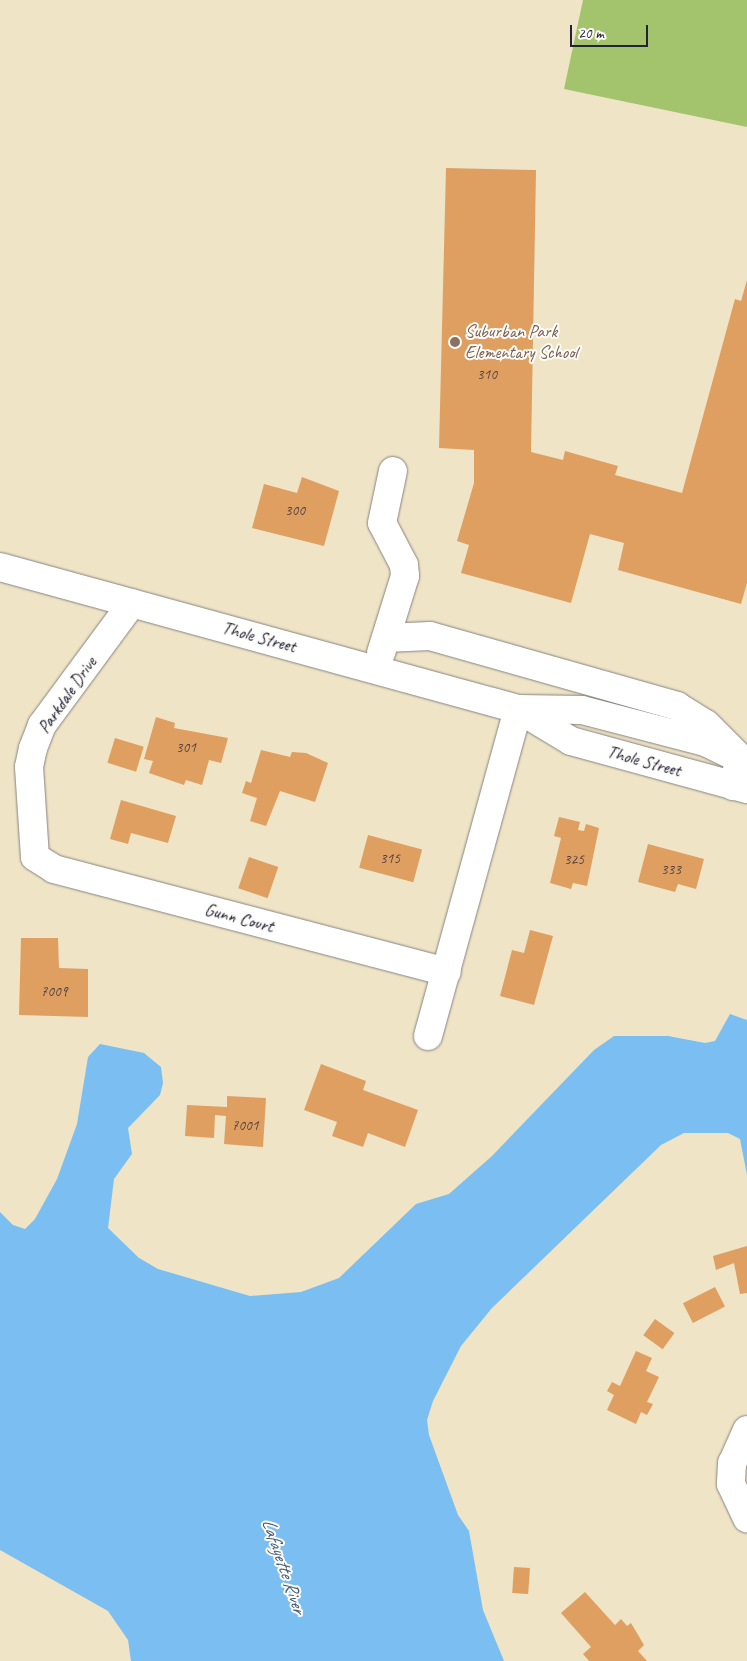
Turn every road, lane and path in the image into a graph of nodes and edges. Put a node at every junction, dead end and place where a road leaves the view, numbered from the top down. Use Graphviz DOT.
graph roads {
  1 [pos="394,471"];
  2 [pos="0,567"];
  3 [pos="132,603"];
  4 [pos="386,638"];
  5 [pos="376,669"];
  6 [pos="518,709"];
  7 [pos="743,760"];
  8 [pos="740,787"];
  9 [pos="35,857"];
  10 [pos="447,972"];
  11 [pos="428,1036"];
  12 [pos="747,1430"];
  13 [pos="747,1518"];
  1 -- 4 [label="street"];
  2 -- 3 [label="street, Thole Street"];
  3 -- 5 [label="street, Thole Street"];
  3 -- 9 [label="street, Parkdale Drive"];
  4 -- 5 [label="street"];
  4 -- 7 [label="street"];
  5 -- 6 [label="street, Thole Street"];
  6 -- 7 [label="street, Thole Street"];
  6 -- 8 [label="street, Thole Street"];
  6 -- 10 [label="street"];
  7 -- 8 [label="street"];
  9 -- 10 [label="street, Gunn Court"];
  10 -- 11 [label="street"];
  12 -- 13 [label="street"];
}
